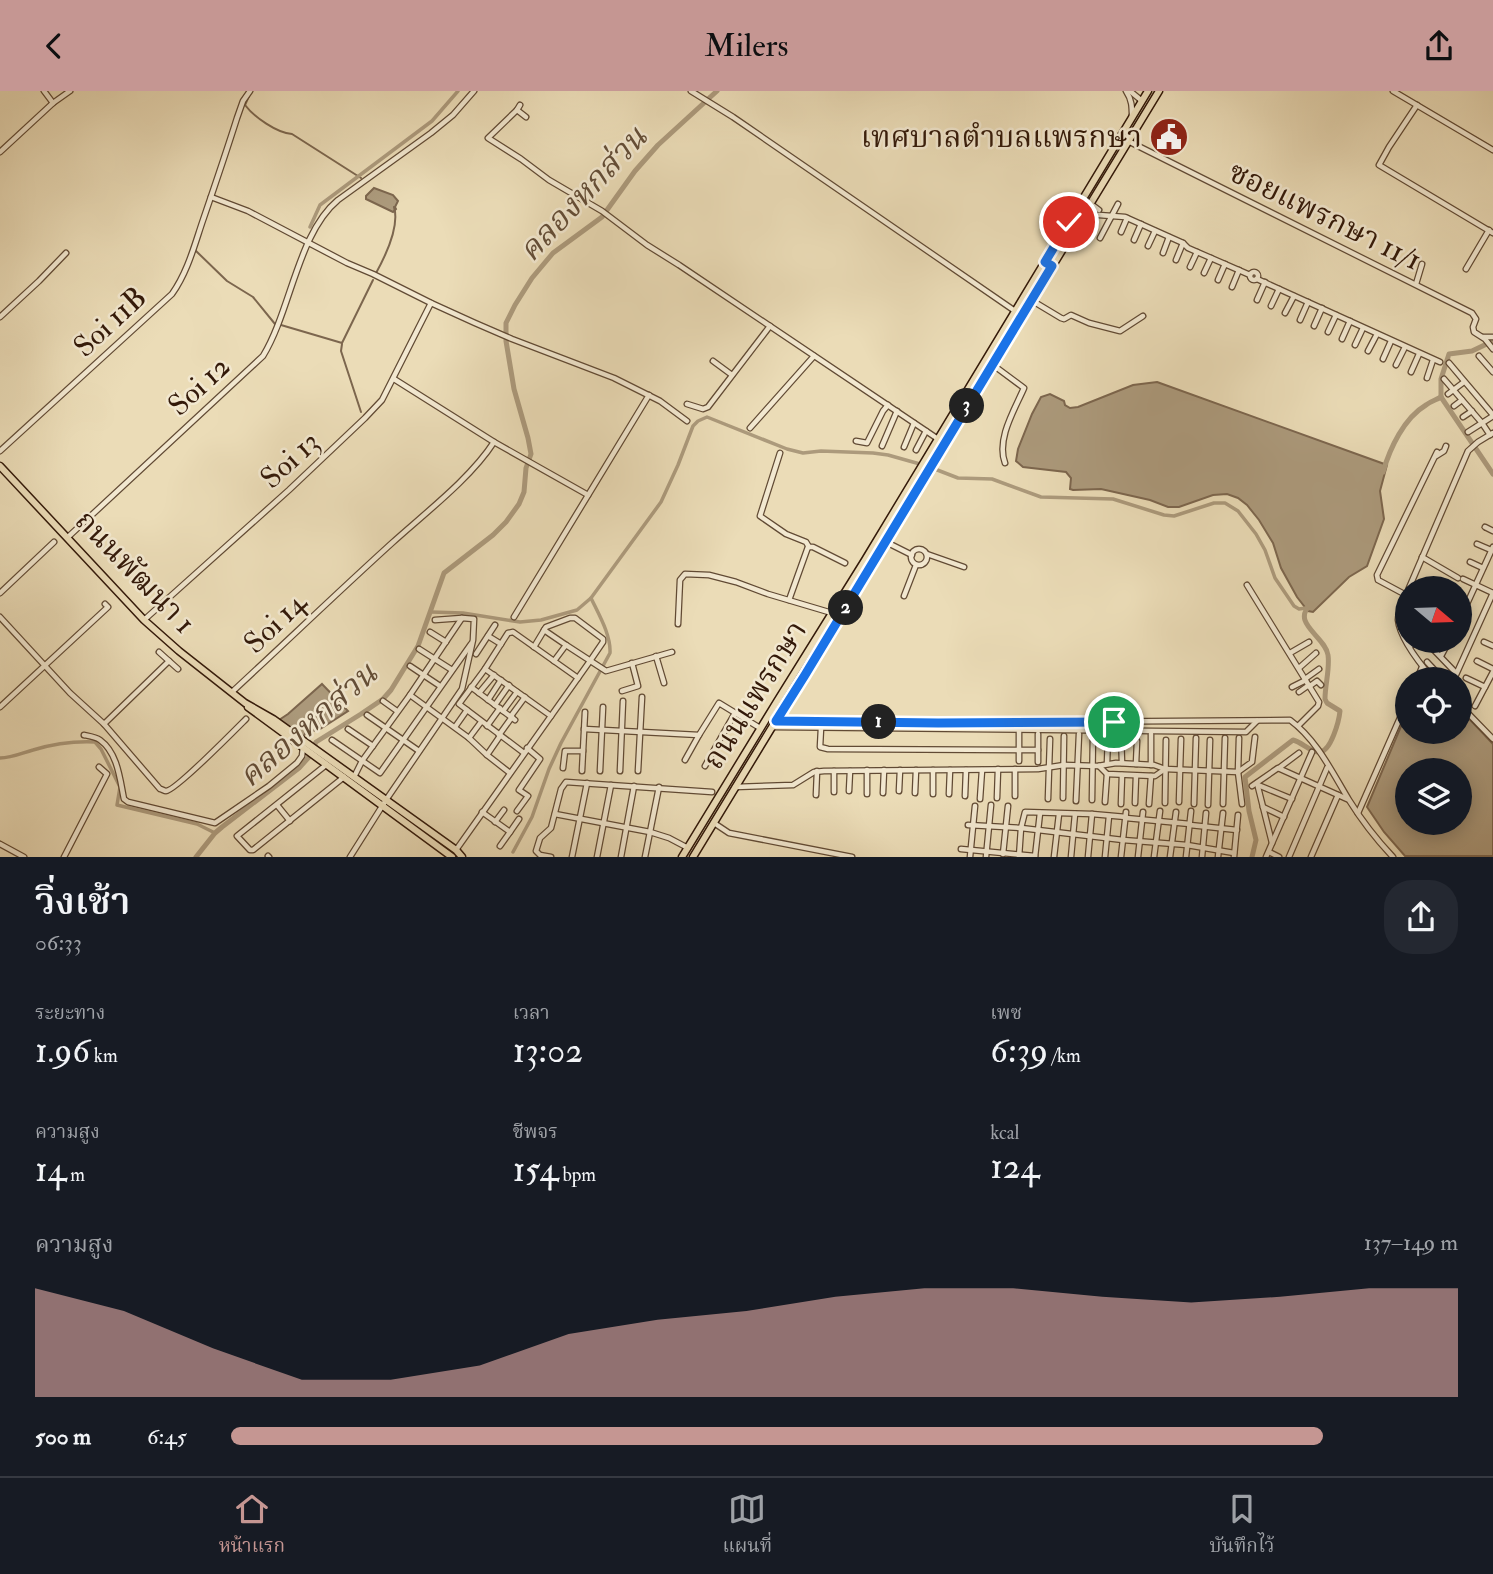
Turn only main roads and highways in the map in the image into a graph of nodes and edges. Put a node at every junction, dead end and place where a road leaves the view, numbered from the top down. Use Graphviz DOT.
graph roads {
  1 [pos="1148,91"];
  2 [pos="1159,91"];
  3 [pos="1045,262"];
  4 [pos="1052,266"];
  5 [pos="931,459"];
  6 [pos="0,466"];
  7 [pos="925,469"];
  8 [pos="792,677"];
  9 [pos="801,682"];
  10 [pos="318,755"];
  11 [pos="348,776"];
  12 [pos="454,854"];
  13 [pos="682,856"];
  14 [pos="694,856"];
  1 -- 3 [label="main road, ถนนแพรกษา"];
  2 -- 4 [label="main road, ถนนแพรกษา"];
  3 -- 4 [label="main road"];
  3 -- 5 [label="main road, ถนนแพรกษา"];
  4 -- 5 [label="main road, ถนนแพรกษา"];
  5 -- 7 [label="main road, ถนนแพรกษา"];
  6 -- 10 [label="main road, ถนนพัฒนา 1"];
  7 -- 8 [label="main road, ถนนแพรกษา"];
  7 -- 9 [label="main road, ถนนแพรกษา"];
  8 -- 9 [label="main road"];
  8 -- 13 [label="main road, ถนนแพรกษา"];
  9 -- 14 [label="main road, ถนนแพรกษา"];
  10 -- 11 [label="main road"];
  10 -- 11 [label="main road"];
  11 -- 12 [label="main road"];
}
